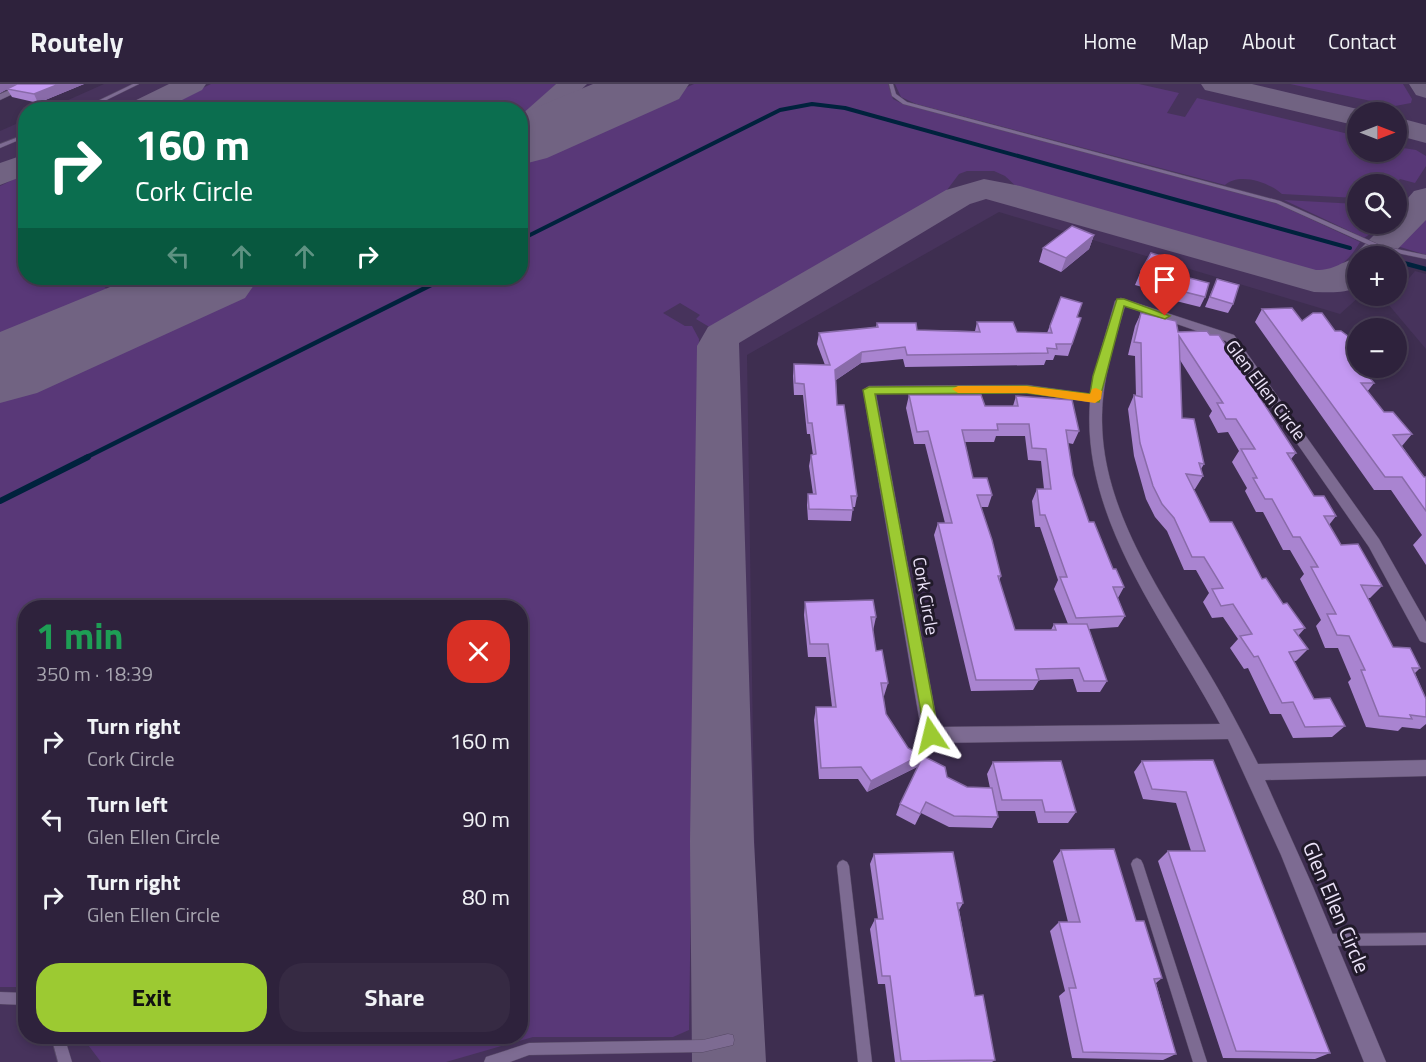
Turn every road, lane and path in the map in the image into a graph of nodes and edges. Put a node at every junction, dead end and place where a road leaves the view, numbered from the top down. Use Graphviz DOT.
graph roads {
  1 [pos="30,84"];
  2 [pos="137,84"];
  3 [pos="891,84"];
  4 [pos="0,97"];
  5 [pos="98,102"];
  6 [pos="18,138"];
  7 [pos="0,146"];
  8 [pos="1426,257"];
  9 [pos="1095,399"];
  10 [pos="1426,636"];
  11 [pos="1233,731"];
  12 [pos="1426,768"];
  13 [pos="1252,772"];
  14 [pos="1137,864"];
  15 [pos="843,866"];
  16 [pos="1426,939"];
  17 [pos="1324,940"];
  18 [pos="0,998"];
  19 [pos="18,999"];
  20 [pos="728,1040"];
  21 [pos="59,1044"];
  22 [pos="65,1062"];
  23 [pos="491,1062"];
  24 [pos="865,1062"];
  25 [pos="1200,1062"];
  26 [pos="1375,1062"];
  1 -- 4 [label="street"];
  2 -- 5 [label="lane"];
  3 -- 8 [label="lane"];
  6 -- 7 [label="lane"];
  9 -- 10 [label="street, Glen Ellen Circle"];
  9 -- 11 [label="street, Glen Ellen Circle"];
  9 -- 11 [label="street, Cork Circle"];
  11 -- 13 [label="street, Glen Ellen Circle"];
  12 -- 13 [label="street"];
  13 -- 17 [label="street, Glen Ellen Circle"];
  14 -- 25 [label="lane"];
  15 -- 24 [label="lane"];
  16 -- 17 [label="lane"];
  17 -- 26 [label="street, Glen Ellen Circle"];
  18 -- 19 [label="lane"];
  20 -- 23 [label="lane"];
  21 -- 22 [label="lane"];
}
